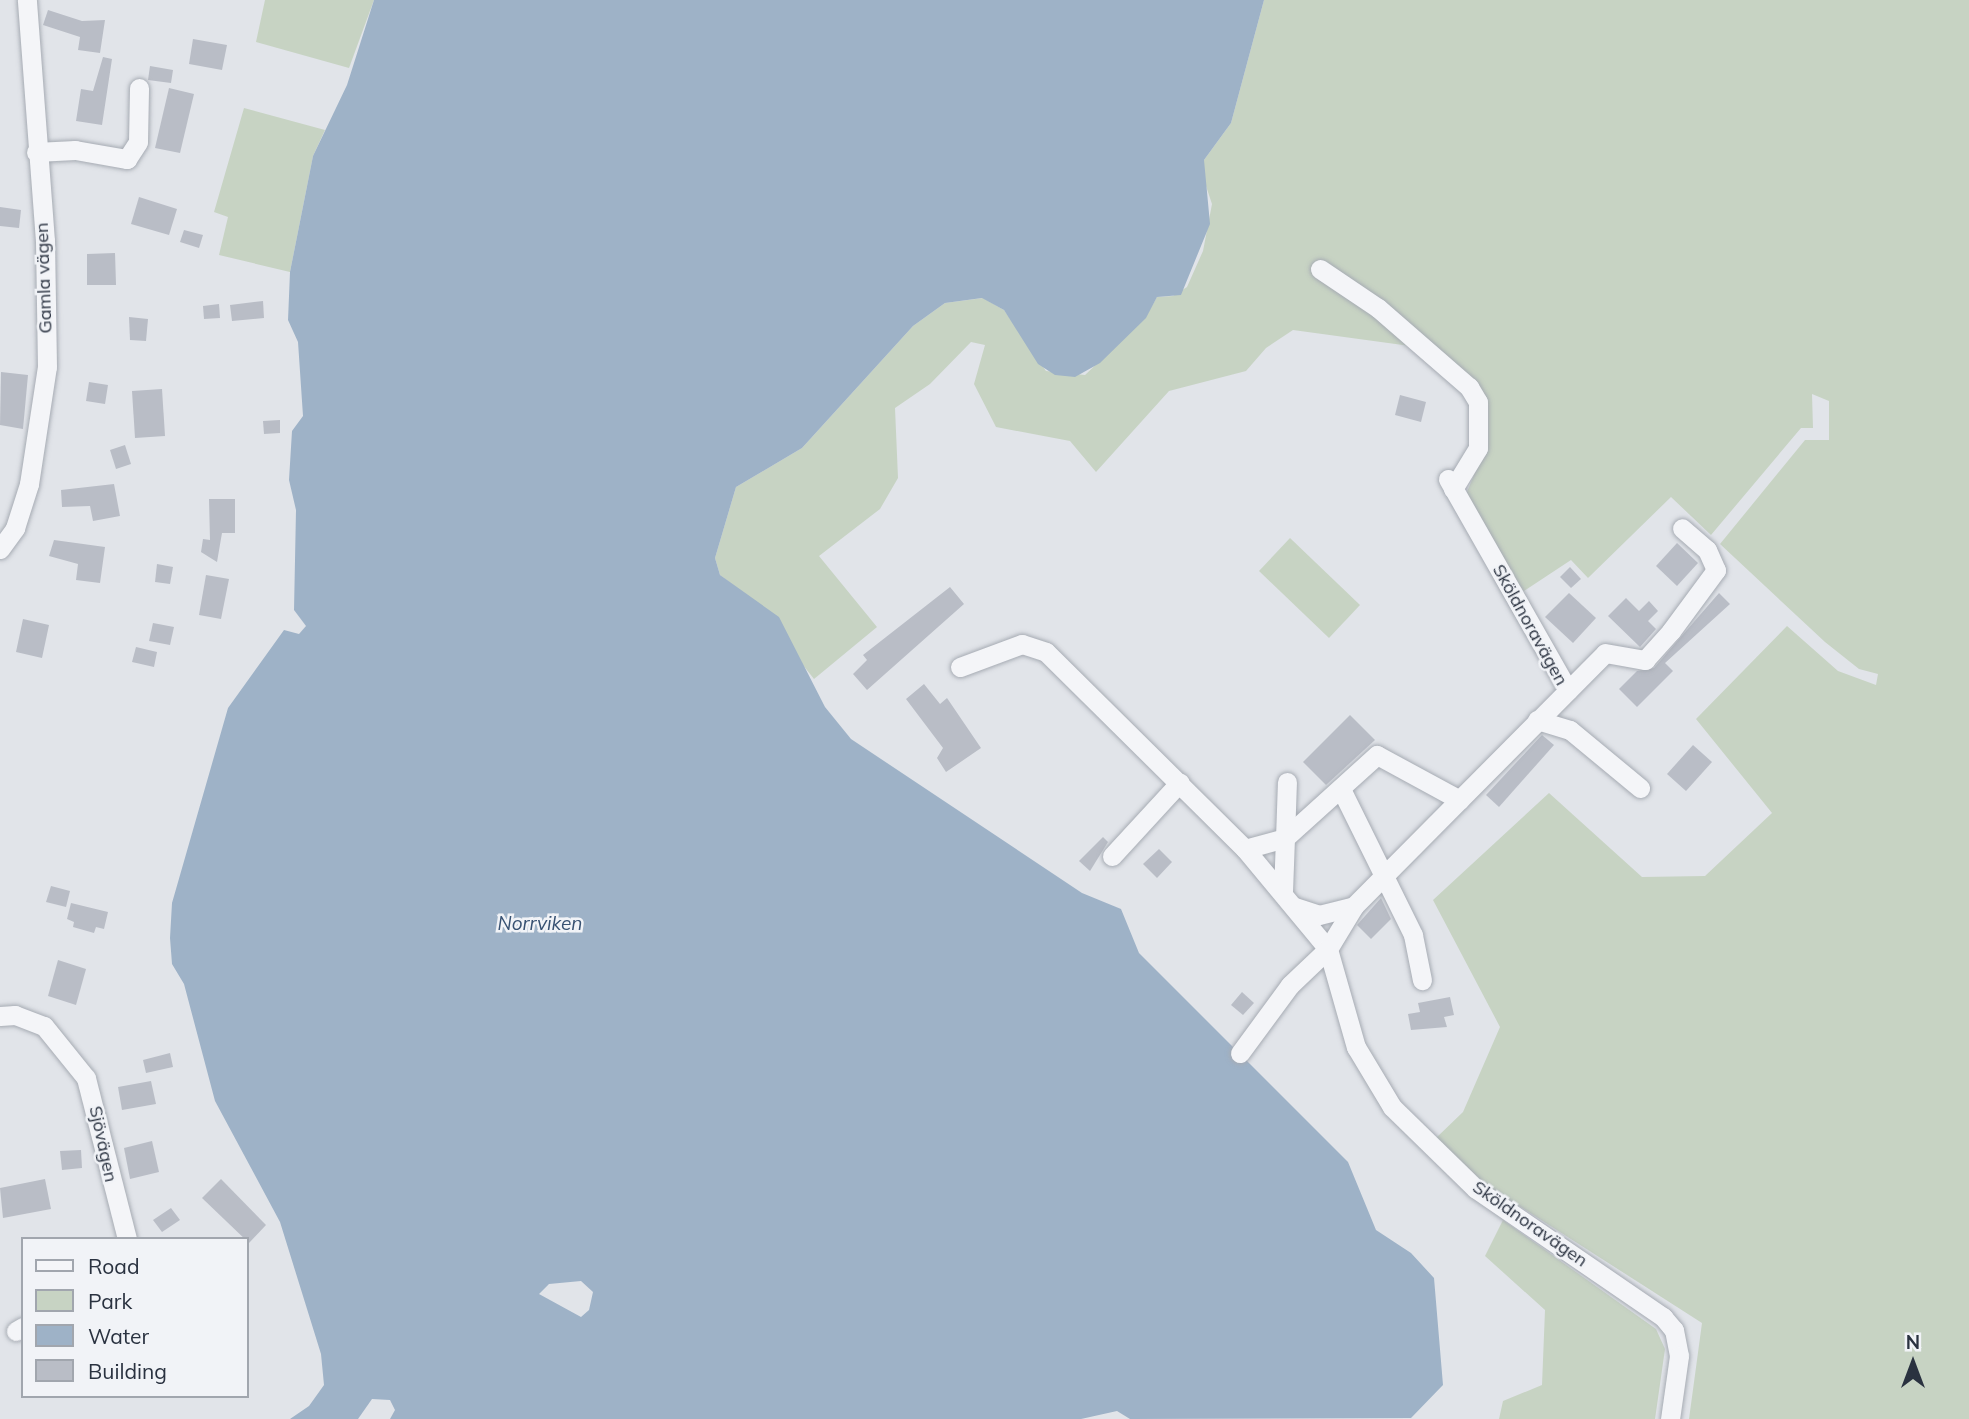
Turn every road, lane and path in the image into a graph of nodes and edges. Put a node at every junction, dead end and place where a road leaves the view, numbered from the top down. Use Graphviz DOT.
graph roads {
  1 [pos="27,0"];
  2 [pos="139,88"];
  3 [pos="36,152"];
  4 [pos="1320,269"];
  5 [pos="1682,528"];
  6 [pos="0,549"];
  7 [pos="960,667"];
  8 [pos="1568,690"];
  9 [pos="1537,720"];
  10 [pos="1180,782"];
  11 [pos="1287,782"];
  12 [pos="1640,788"];
  13 [pos="1341,789"];
  14 [pos="1460,800"];
  15 [pos="1285,838"];
  16 [pos="1245,849"];
  17 [pos="1112,856"];
  18 [pos="1385,875"];
  19 [pos="1289,899"];
  20 [pos="1354,906"];
  21 [pos="1328,949"];
  22 [pos="1422,980"];
  23 [pos="0,1016"];
  24 [pos="1240,1052"];
  25 [pos="126,1237"];
  26 [pos="1670,1419"];
  1 -- 3 [label="street, Gamla vägen"];
  2 -- 3 [label="street"];
  3 -- 6 [label="street, Gamla vägen"];
  4 -- 8 [label="street, Sköldnoravägen"];
  5 -- 8 [label="street"];
  7 -- 10 [label="street, Sköldnoravägen"];
  8 -- 9 [label="street, Sköldnoravägen"];
  9 -- 12 [label="street"];
  9 -- 14 [label="street, Sköldnoravägen"];
  10 -- 16 [label="street, Sköldnoravägen"];
  10 -- 17 [label="street"];
  11 -- 15 [label="street"];
  13 -- 14 [label="street"];
  13 -- 15 [label="street"];
  13 -- 18 [label="street"];
  14 -- 18 [label="street, Sköldnoravägen"];
  15 -- 16 [label="street"];
  15 -- 19 [label="street"];
  16 -- 19 [label="street, Sköldnoravägen"];
  18 -- 20 [label="street, Sköldnoravägen"];
  18 -- 22 [label="street"];
  19 -- 20 [label="street"];
  19 -- 21 [label="street, Sköldnoravägen"];
  20 -- 21 [label="street, Sköldnoravägen"];
  21 -- 24 [label="street"];
  21 -- 26 [label="street, Sköldnoravägen"];
  23 -- 25 [label="street, Sjövägen"];
}
